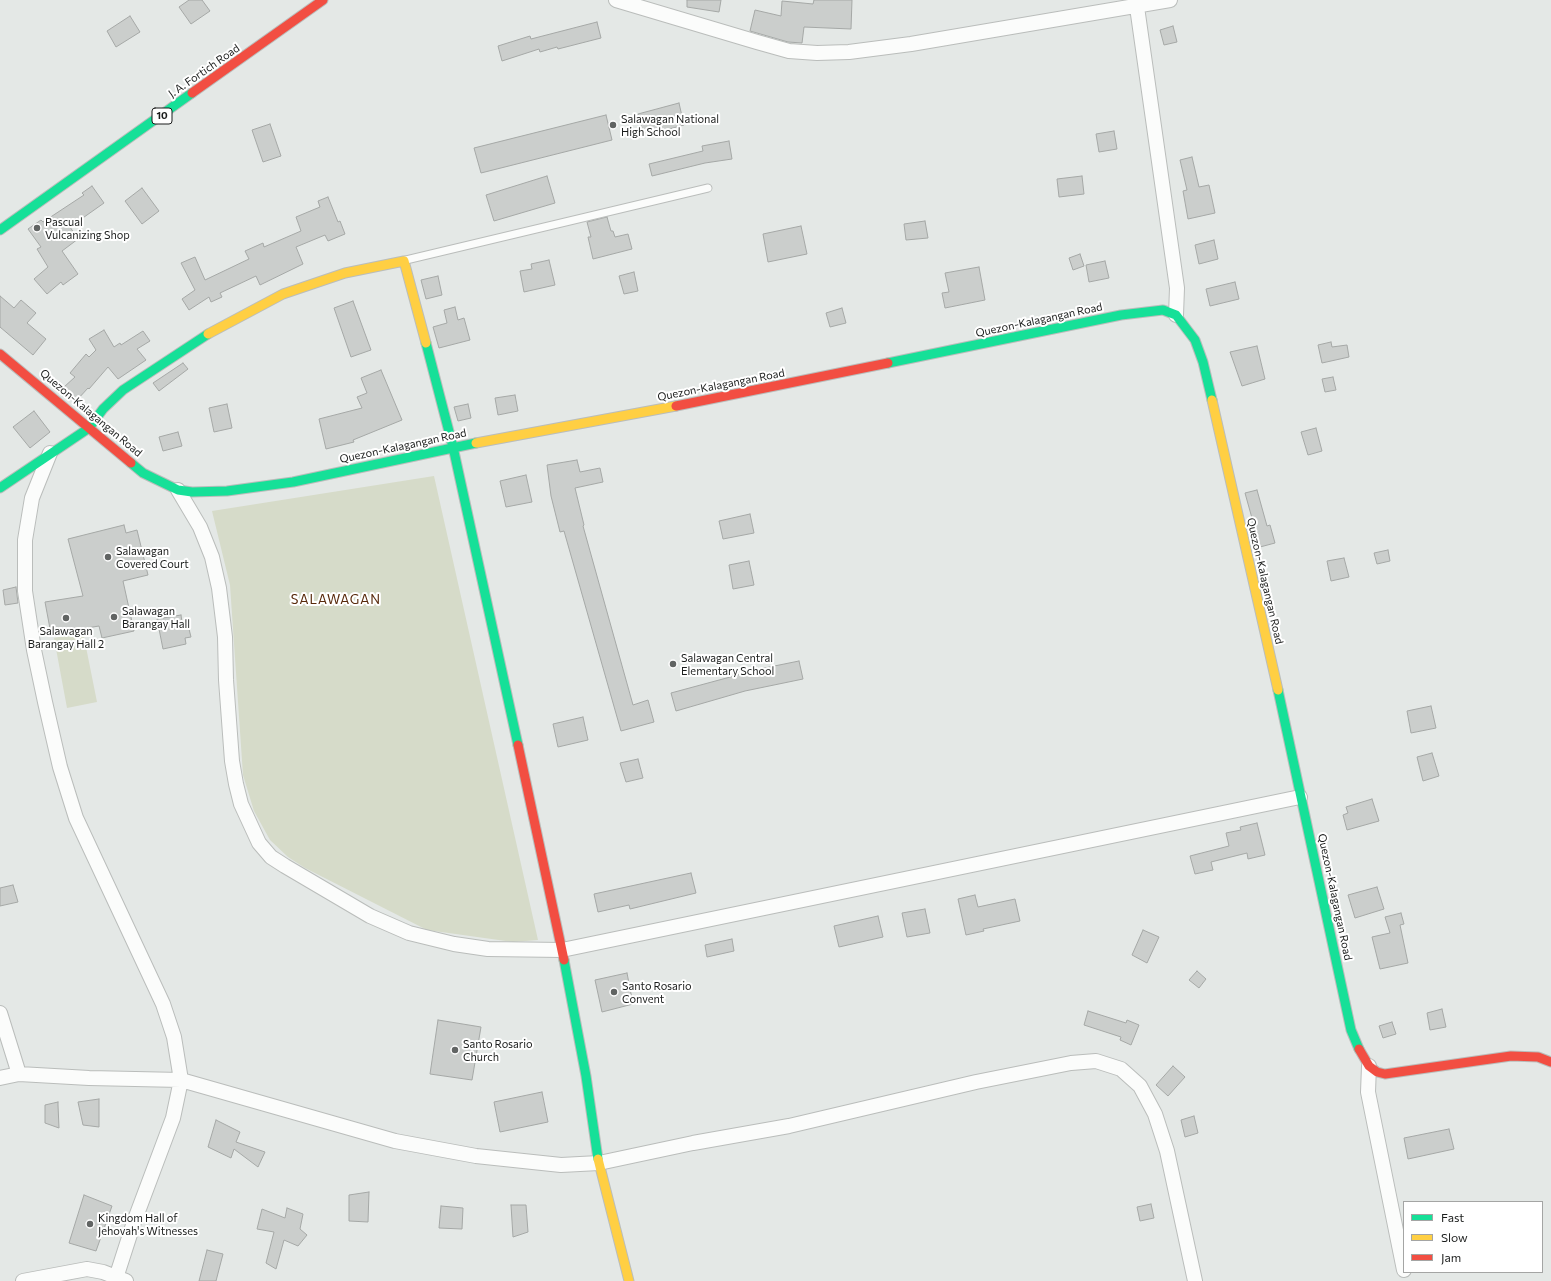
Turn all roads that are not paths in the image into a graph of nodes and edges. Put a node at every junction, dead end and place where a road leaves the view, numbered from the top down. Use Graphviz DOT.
graph roads {
  1 [pos="323,0"];
  2 [pos="616,0"];
  3 [pos="1170,0"];
  4 [pos="1136,3"];
  5 [pos="708,188"];
  6 [pos="0,230"];
  7 [pos="404,261"];
  8 [pos="1176,315"];
  9 [pos="0,354"];
  10 [pos="89,428"];
  11 [pos="453,447"];
  12 [pos="50,453"];
  13 [pos="0,488"];
  14 [pos="178,490"];
  15 [pos="1300,797"];
  16 [pos="562,950"];
  17 [pos="0,1013"];
  18 [pos="1551,1062"];
  19 [pos="1369,1066"];
  20 [pos="19,1074"];
  21 [pos="0,1078"];
  22 [pos="181,1080"];
  23 [pos="599,1163"];
  24 [pos="1403,1266"];
  25 [pos="119,1279"];
  26 [pos="24,1281"];
  27 [pos="629,1281"];
  28 [pos="1195,1281"];
  1 -- 6 [label="main road, J. A. Fortich Road / 10"];
  2 -- 4 [label="street"];
  3 -- 4 [label="street"];
  4 -- 8 [label="street"];
  5 -- 7 [label="lane"];
  7 -- 10 [label="main road"];
  7 -- 11 [label="main road"];
  8 -- 11 [label="main road, Quezon-Kalagangan Road"];
  8 -- 15 [label="main road, Quezon-Kalagangan Road"];
  9 -- 10 [label="main road, Quezon-Kalagangan Road"];
  10 -- 12 [label="main road"];
  10 -- 14 [label="main road, Quezon-Kalagangan Road"];
  11 -- 14 [label="main road, Quezon-Kalagangan Road"];
  11 -- 16 [label="main road"];
  12 -- 13 [label="main road"];
  12 -- 22 [label="street"];
  14 -- 16 [label="street"];
  15 -- 16 [label="street"];
  15 -- 19 [label="main road, Quezon-Kalagangan Road"];
  16 -- 23 [label="main road"];
  17 -- 20 [label="street"];
  18 -- 19 [label="main road"];
  19 -- 24 [label="street"];
  20 -- 21 [label="street"];
  20 -- 22 [label="street"];
  22 -- 23 [label="street"];
  22 -- 25 [label="street"];
  23 -- 27 [label="main road"];
  23 -- 28 [label="street"];
  25 -- 26 [label="street"];
}
